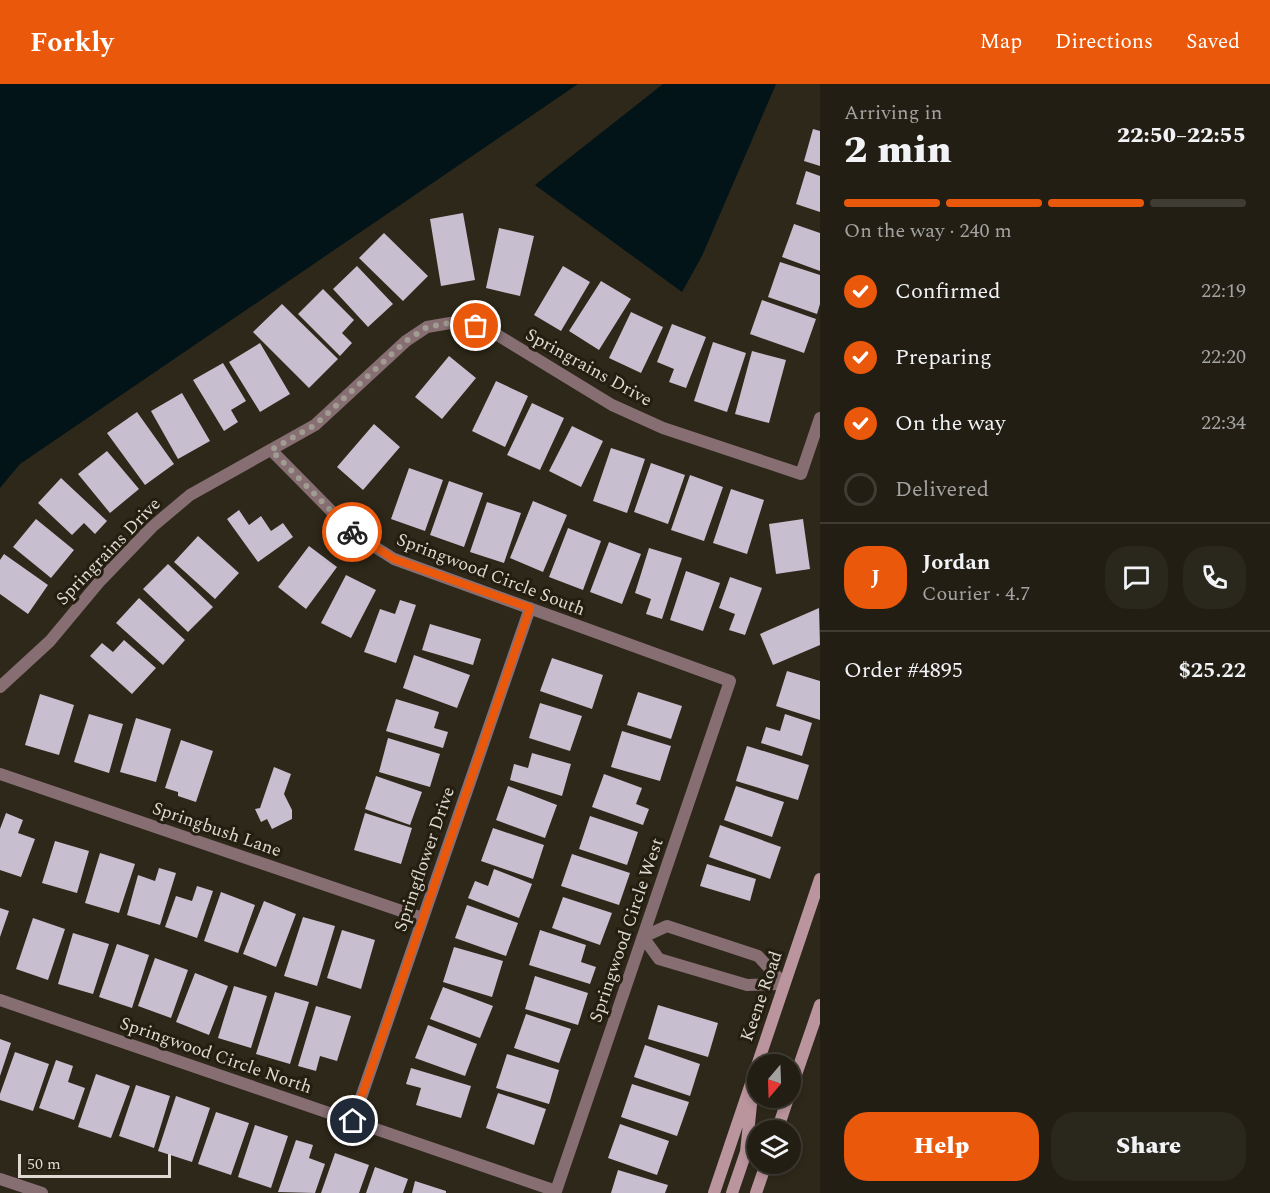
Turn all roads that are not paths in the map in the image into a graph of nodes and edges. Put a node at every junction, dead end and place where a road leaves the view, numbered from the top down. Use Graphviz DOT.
graph roads {
  1 [pos="820,418"];
  2 [pos="271,450"];
  3 [pos="530,608"];
  4 [pos="730,681"];
  5 [pos="0,687"];
  6 [pos="0,774"];
  7 [pos="820,879"];
  8 [pos="422,918"];
  9 [pos="642,937"];
  10 [pos="784,984"];
  11 [pos="0,1000"];
  12 [pos="820,1005"];
  13 [pos="760,1054"];
  14 [pos="801,1060"];
  15 [pos="747,1094"];
  16 [pos="750,1108"];
  17 [pos="353,1121"];
  18 [pos="763,1174"];
  19 [pos="0,1179"];
  20 [pos="556,1191"];
  21 [pos="42,1193"];
  22 [pos="714,1193"];
  23 [pos="732,1193"];
  24 [pos="756,1193"];
  1 -- 2 [label="street, Springrains Drive"];
  2 -- 3 [label="street, Springwood Circle South"];
  2 -- 5 [label="street, Springrains Drive"];
  3 -- 4 [label="street, Springwood Circle South"];
  3 -- 8 [label="street, Springflower Drive"];
  4 -- 9 [label="street, Springwood Circle West"];
  6 -- 8 [label="street, Springbush Lane"];
  7 -- 10 [label="main road, Keene Road"];
  8 -- 17 [label="street, Springflower Drive"];
  9 -- 10 [label="street"];
  9 -- 10 [label="street"];
  9 -- 20 [label="street, Springwood Circle West"];
  10 -- 13 [label="main road, Keene Road"];
  11 -- 17 [label="street, Springwood Circle North"];
  12 -- 14 [label="main road"];
  15 -- 22 [label="main road, Keene Road"];
  16 -- 23 [label="main road"];
  17 -- 20 [label="street, Springwood Circle North"];
  18 -- 24 [label="main road"];
  19 -- 21 [label="street"];
}
